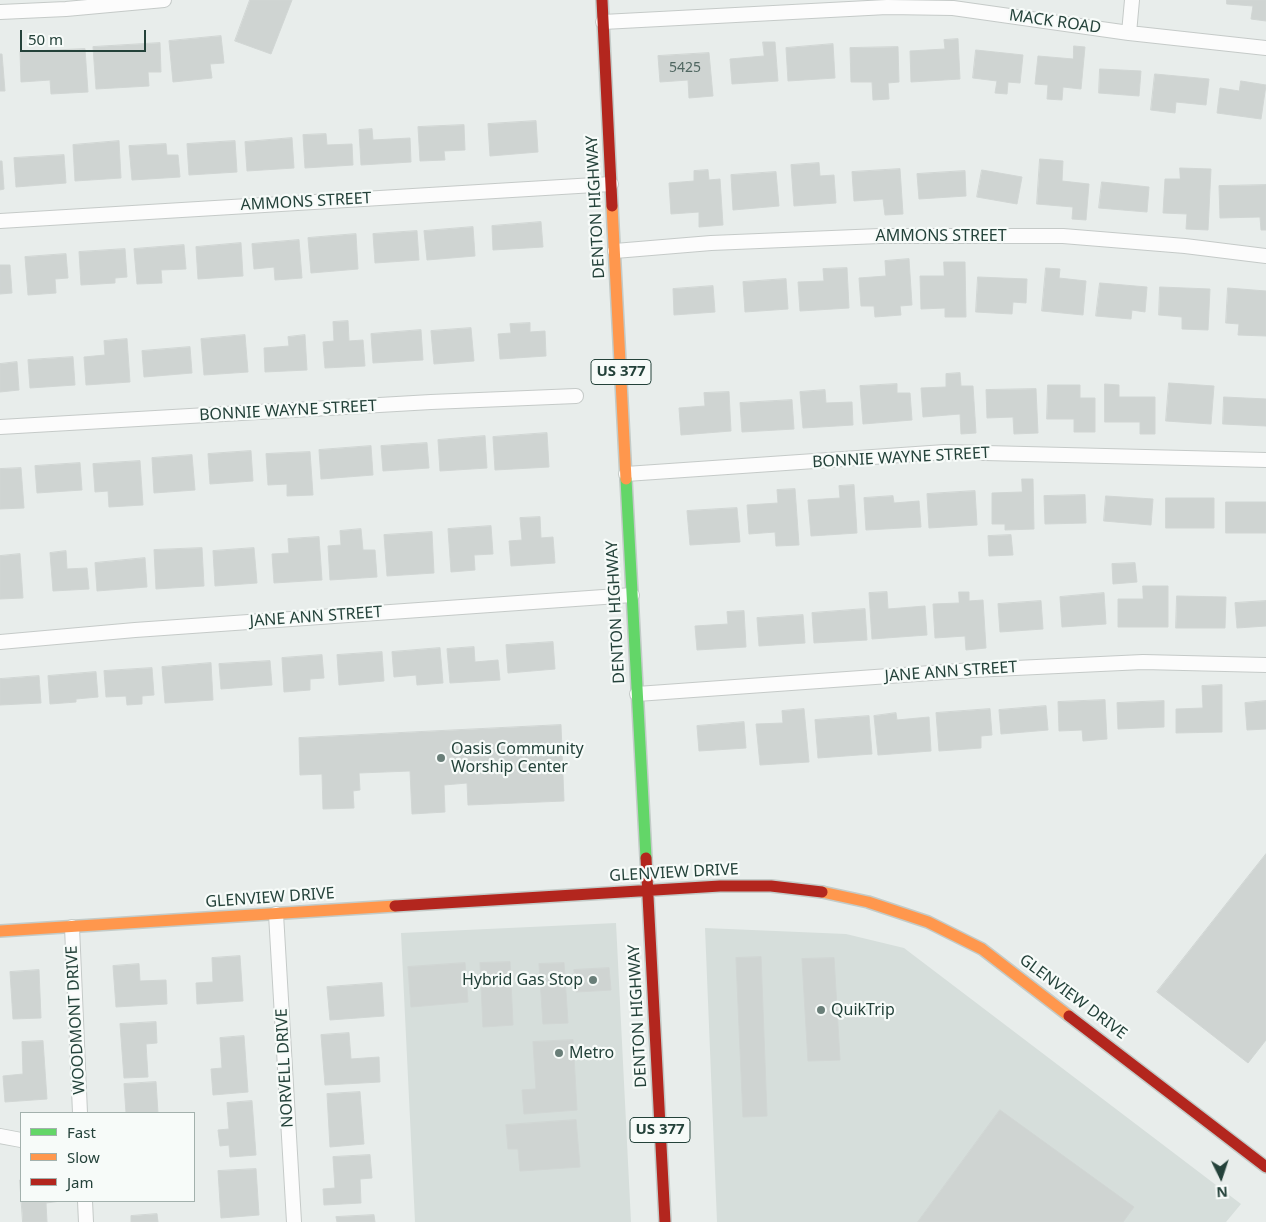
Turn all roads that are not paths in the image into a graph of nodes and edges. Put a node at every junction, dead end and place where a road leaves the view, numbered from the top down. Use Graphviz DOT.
graph roads {
  1 [pos="164,0"];
  2 [pos="602,0"];
  3 [pos="1132,0"];
  4 [pos="0,12"];
  5 [pos="603,22"];
  6 [pos="1129,33"];
  7 [pos="1266,48"];
  8 [pos="611,184"];
  9 [pos="0,221"];
  10 [pos="614,251"];
  11 [pos="1266,256"];
  12 [pos="576,396"];
  13 [pos="0,428"];
  14 [pos="1266,460"];
  15 [pos="626,474"];
  16 [pos="632,595"];
  17 [pos="0,642"];
  18 [pos="1266,665"];
  19 [pos="636,694"];
  20 [pos="648,890"];
  21 [pos="276,914"];
  22 [pos="72,927"];
  23 [pos="0,931"];
  24 [pos="80,1112"];
  25 [pos="0,1136"];
  26 [pos="20,1140"];
  27 [pos="1266,1167"];
  28 [pos="85,1202"];
  29 [pos="86,1222"];
  30 [pos="294,1222"];
  31 [pos="665,1222"];
  1 -- 4 [label="street"];
  2 -- 5 [label="main road, DENTON HIGHWAY / US 377"];
  3 -- 6 [label="street"];
  5 -- 6 [label="street, MACK ROAD"];
  5 -- 8 [label="main road, DENTON HIGHWAY / US 377"];
  6 -- 7 [label="street, MACK ROAD"];
  8 -- 9 [label="street, AMMONS STREET"];
  8 -- 10 [label="main road, DENTON HIGHWAY / US 377"];
  10 -- 11 [label="street, AMMONS STREET"];
  10 -- 15 [label="main road, DENTON HIGHWAY / US 377"];
  12 -- 13 [label="street, BONNIE WAYNE STREET"];
  14 -- 15 [label="street, BONNIE WAYNE STREET"];
  15 -- 16 [label="main road, DENTON HIGHWAY / US 377"];
  16 -- 17 [label="street, JANE ANN STREET"];
  16 -- 19 [label="main road, DENTON HIGHWAY / US 377"];
  18 -- 19 [label="street, JANE ANN STREET"];
  19 -- 20 [label="main road, DENTON HIGHWAY / US 377"];
  20 -- 21 [label="main road, GLENVIEW DRIVE"];
  20 -- 27 [label="main road, GLENVIEW DRIVE"];
  20 -- 31 [label="main road, DENTON HIGHWAY / US 377"];
  21 -- 22 [label="main road, GLENVIEW DRIVE"];
  21 -- 30 [label="street, NORVELL DRIVE"];
  22 -- 23 [label="main road, GLENVIEW DRIVE"];
  22 -- 24 [label="street, WOODMONT DRIVE"];
  25 -- 26 [label="street"];
  28 -- 29 [label="street"];
}
